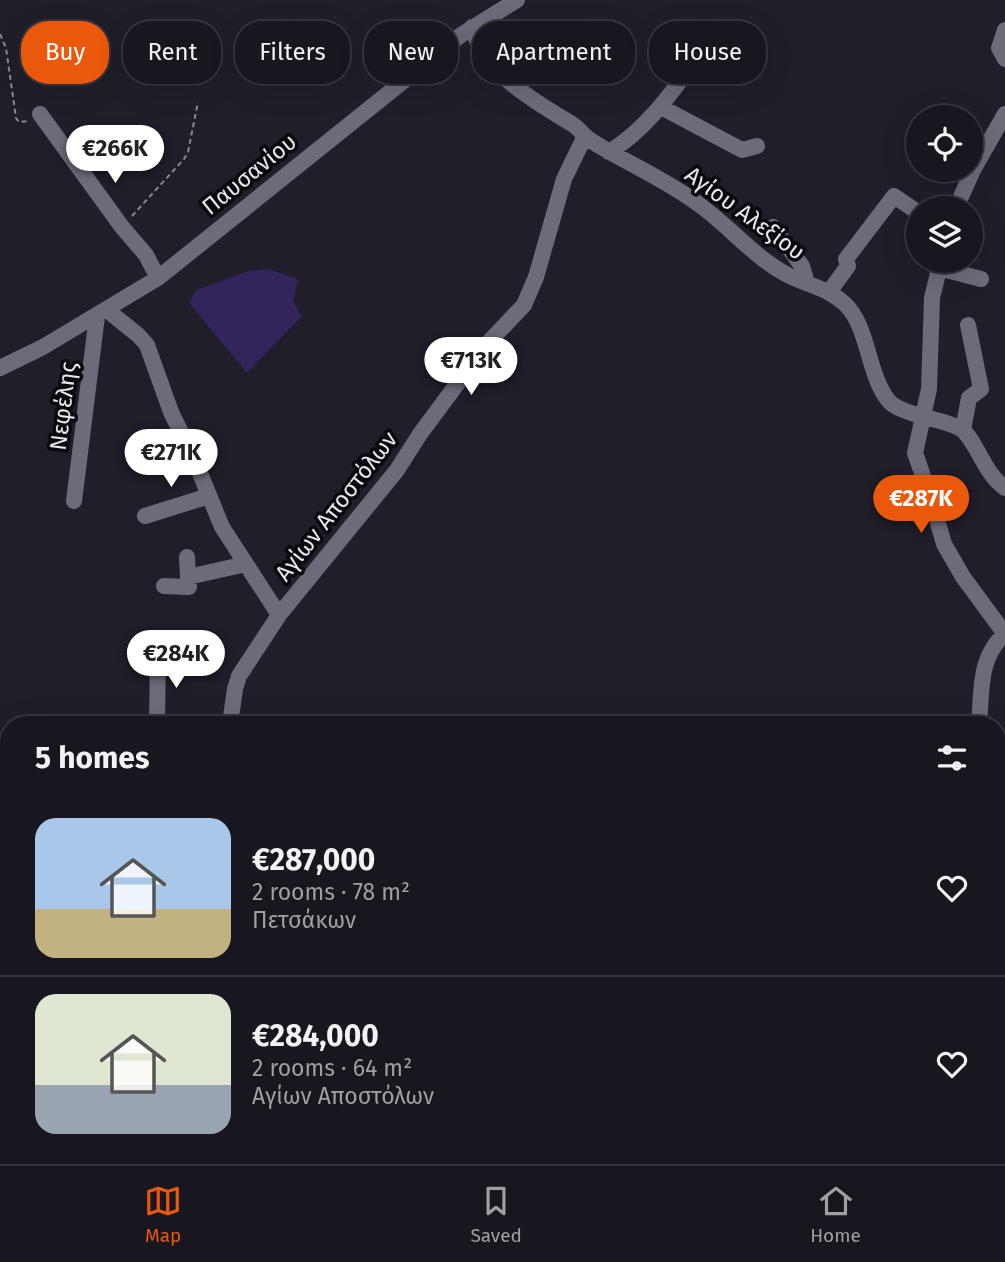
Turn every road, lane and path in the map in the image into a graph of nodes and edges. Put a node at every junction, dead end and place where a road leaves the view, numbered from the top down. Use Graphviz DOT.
graph roads {
  1 [pos="517,0"];
  2 [pos="482,21"];
  3 [pos="472,27"];
  4 [pos="1005,30"];
  5 [pos="0,34"];
  6 [pos="1005,59"];
  7 [pos="513,84"];
  8 [pos="678,84"];
  9 [pos="198,102"];
  10 [pos="661,107"];
  11 [pos="40,114"];
  12 [pos="1005,114"];
  13 [pos="585,136"];
  14 [pos="757,146"];
  15 [pos="609,152"];
  16 [pos="961,196"];
  17 [pos="906,204"];
  18 [pos="122,227"];
  19 [pos="773,227"];
  20 [pos="938,273"];
  21 [pos="965,273"];
  22 [pos="158,278"];
  23 [pos="981,279"];
  24 [pos="807,283"];
  25 [pos="830,292"];
  26 [pos="102,313"];
  27 [pos="968,325"];
  28 [pos="0,368"];
  29 [pos="925,415"];
  30 [pos="963,430"];
  31 [pos="1005,488"];
  32 [pos="209,496"];
  33 [pos="74,501"];
  34 [pos="145,516"];
  35 [pos="187,557"];
  36 [pos="246,564"];
  37 [pos="188,578"];
  38 [pos="164,586"];
  39 [pos="279,615"];
  40 [pos="1005,634"];
  41 [pos="158,654"];
  42 [pos="157,716"];
  43 [pos="231,716"];
  44 [pos="980,716"];
  1 -- 2 [label="street, Παυσανίου"];
  3 -- 22 [label="street, Παυσανίου"];
  4 -- 6 [label="street"];
  5 -- 11 [label="path"];
  7 -- 13 [label="street, Αγίου Αλεξίου"];
  8 -- 10 [label="street"];
  9 -- 18 [label="path"];
  10 -- 14 [label="street"];
  10 -- 15 [label="street"];
  11 -- 18 [label="street"];
  12 -- 16 [label="street"];
  13 -- 15 [label="street, Αγίου Αλεξίου"];
  13 -- 39 [label="street, Αγίων Αποστόλων"];
  15 -- 24 [label="street, Αγίου Αλεξίου"];
  17 -- 25 [label="street"];
  18 -- 22 [label="street"];
  19 -- 24 [label="street, Αγίου Αλεξίου"];
  20 -- 29 [label="street"];
  21 -- 23 [label="street"];
  22 -- 26 [label="street, Παυσανίου"];
  24 -- 25 [label="street, Αγίου Αλεξίου"];
  25 -- 29 [label="street, Αγίου Αλεξίου"];
  26 -- 28 [label="street, Παυσανίου"];
  26 -- 32 [label="street"];
  26 -- 33 [label="street, Νεφέλης"];
  27 -- 30 [label="street"];
  29 -- 30 [label="street, Αγίου Αλεξίου"];
  29 -- 40 [label="street"];
  30 -- 31 [label="street"];
  32 -- 34 [label="street"];
  32 -- 36 [label="street"];
  35 -- 37 [label="street"];
  36 -- 37 [label="street"];
  36 -- 39 [label="street"];
  37 -- 38 [label="street"];
  39 -- 43 [label="street, Αγίων Αποστόλων"];
  40 -- 44 [label="street"];
  41 -- 42 [label="street"];
}
